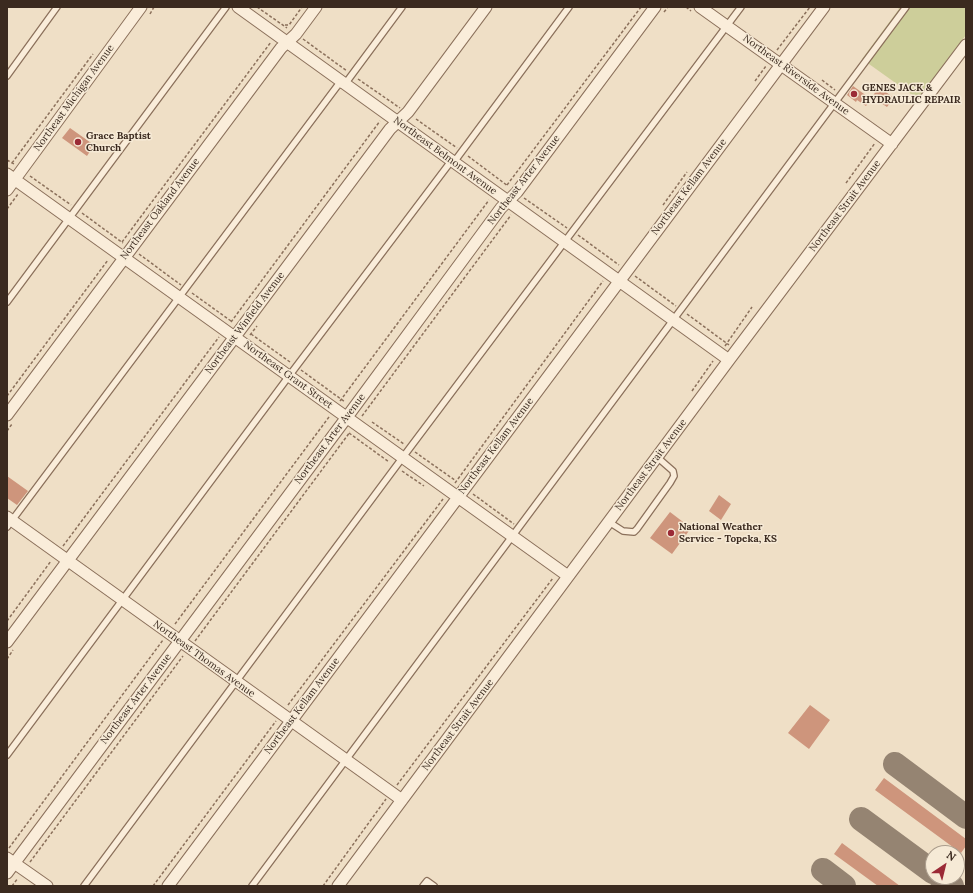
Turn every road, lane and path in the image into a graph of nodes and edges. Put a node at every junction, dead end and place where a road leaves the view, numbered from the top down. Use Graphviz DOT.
graph roads {
  1 [pos="57,7"];
  2 [pos="141,7"];
  3 [pos="226,7"];
  4 [pos="238,7"];
  5 [pos="258,7"];
  6 [pos="302,7"];
  7 [pos="316,7"];
  8 [pos="402,7"];
  9 [pos="486,7"];
  10 [pos="569,7"];
  11 [pos="641,7"];
  12 [pos="668,7"];
  13 [pos="700,7"];
  14 [pos="741,7"];
  15 [pos="810,7"];
  16 [pos="824,7"];
  17 [pos="906,7"];
  18 [pos="659,10"];
  19 [pos="284,26"];
  20 [pos="727,26"];
  21 [pos="276,34"];
  22 [pos="296,34"];
  23 [pos="287,42"];
  24 [pos="966,45"];
  25 [pos="95,52"];
  26 [pos="776,61"];
  27 [pos="352,74"];
  28 [pos="7,76"];
  29 [pos="345,84"];
  30 [pos="752,85"];
  31 [pos="393,103"];
  32 [pos="835,103"];
  33 [pos="386,113"];
  34 [pos="407,113"];
  35 [pos="398,122"];
  36 [pos="875,143"];
  37 [pos="892,144"];
  38 [pos="462,152"];
  39 [pos="7,160"];
  40 [pos="454,162"];
  41 [pos="12,163"];
  42 [pos="689,170"];
  43 [pos="14,174"];
  44 [pos="503,182"];
  45 [pos="846,183"];
  46 [pos="507,185"];
  47 [pos="7,190"];
  48 [pos="496,192"];
  49 [pos="520,195"];
  50 [pos="512,204"];
  51 [pos="663,205"];
  52 [pos="73,214"];
  53 [pos="572,231"];
  54 [pos="565,242"];
  55 [pos="123,250"];
  56 [pos="614,261"];
  57 [pos="627,270"];
  58 [pos="606,272"];
  59 [pos="619,281"];
  60 [pos="183,293"];
  61 [pos="7,302"];
  62 [pos="681,309"];
  63 [pos="673,320"];
  64 [pos="229,326"];
  65 [pos="242,328"];
  66 [pos="235,337"];
  67 [pos="737,350"];
  68 [pos="729,360"];
  69 [pos="296,367"];
  70 [pos="289,376"];
  71 [pos="7,396"];
  72 [pos="342,399"];
  73 [pos="334,408"];
  74 [pos="7,415"];
  75 [pos="355,416"];
  76 [pos="368,420"];
  77 [pos="410,448"];
  78 [pos="403,457"];
  79 [pos="657,457"];
  80 [pos="457,489"];
  81 [pos="9,521"];
  82 [pos="609,522"];
  83 [pos="516,532"];
  84 [pos="58,553"];
  85 [pos="67,560"];
  86 [pos="564,573"];
  87 [pos="122,600"];
  88 [pos="7,621"];
  89 [pos="168,633"];
  90 [pos="179,641"];
  91 [pos="7,642"];
  92 [pos="190,648"];
  93 [pos="237,682"];
  94 [pos="281,714"];
  95 [pos="291,721"];
  96 [pos="7,755"];
  97 [pos="346,760"];
  98 [pos="391,793"];
  99 [pos="402,800"];
  100 [pos="7,851"];
  101 [pos="11,860"];
  102 [pos="24,870"];
  103 [pos="7,873"];
  104 [pos="12,886"];
  105 [pos="47,886"];
  106 [pos="84,886"];
  107 [pos="153,886"];
  108 [pos="168,886"];
  109 [pos="252,886"];
  110 [pos="322,886"];
  111 [pos="338,886"];
  112 [pos="423,886"];
  113 [pos="434,886"];
  1 -- 28 [label="lane"];
  2 -- 43 [label="street, Northeast Michigan Avenue"];
  3 -- 52 [label="lane"];
  4 -- 21 [label="street, Northeast Belmont Avenue"];
  5 -- 19 [label="path"];
  6 -- 19 [label="path"];
  7 -- 22 [label="street, Northeast Oakland Avenue"];
  8 -- 27 [label="lane"];
  9 -- 34 [label="street, Northeast Winfield Avenue"];
  10 -- 38 [label="lane"];
  11 -- 46 [label="path"];
  12 -- 18 [label="path"];
  13 -- 20 [label="street, Northeast Riverside Avenue"];
  14 -- 20 [label="lane"];
  15 -- 26 [label="path"];
  16 -- 26 [label="street, Northeast Kellam Avenue"];
  17 -- 32 [label="lane"];
  18 -- 49 [label="street, Northeast Arter Avenue"];
  19 -- 21 [label="path"];
  19 -- 22 [label="path"];
  20 -- 26 [label="street, Northeast Riverside Avenue"];
  20 -- 53 [label="lane"];
  21 -- 23 [label="street, Northeast Belmont Avenue"];
  21 -- 55 [label="path"];
  22 -- 23 [label="street, Northeast Oakland Avenue"];
  22 -- 27 [label="path"];
  23 -- 29 [label="street, Northeast Belmont Avenue"];
  23 -- 55 [label="street, Northeast Oakland Avenue"];
  24 -- 37 [label="street, Northeast Strait Avenue"];
  25 -- 41 [label="path"];
  26 -- 30 [label="path"];
  26 -- 32 [label="street, Northeast Riverside Avenue"];
  26 -- 57 [label="street, Northeast Kellam Avenue"];
  27 -- 29 [label="lane"];
  27 -- 31 [label="path"];
  29 -- 33 [label="street, Northeast Belmont Avenue"];
  29 -- 60 [label="lane"];
  31 -- 33 [label="path"];
  31 -- 34 [label="path"];
  32 -- 37 [label="street, Northeast Riverside Avenue"];
  32 -- 62 [label="lane"];
  33 -- 35 [label="street, Northeast Belmont Avenue"];
  33 -- 64 [label="path"];
  34 -- 35 [label="street, Northeast Winfield Avenue"];
  34 -- 38 [label="path"];
  35 -- 40 [label="street, Northeast Belmont Avenue"];
  35 -- 65 [label="street, Northeast Winfield Avenue"];
  36 -- 45 [label="path"];
  37 -- 67 [label="street, Northeast Strait Avenue"];
  38 -- 40 [label="lane"];
  38 -- 44 [label="path"];
  39 -- 41 [label="path"];
  40 -- 48 [label="street, Northeast Belmont Avenue"];
  40 -- 69 [label="lane"];
  41 -- 43 [label="path"];
  42 -- 51 [label="path"];
  43 -- 47 [label="street, Northeast Michigan Avenue"];
  43 -- 52 [label="street, Northeast Grant Street"];
  43 -- 52 [label="path"];
  44 -- 46 [label="path"];
  44 -- 48 [label="path"];
  46 -- 49 [label="path"];
  48 -- 50 [label="street, Northeast Belmont Avenue"];
  48 -- 72 [label="path"];
  49 -- 50 [label="street, Northeast Arter Avenue"];
  49 -- 50 [label="path"];
  49 -- 53 [label="path"];
  50 -- 54 [label="street, Northeast Belmont Avenue"];
  50 -- 75 [label="street, Northeast Arter Avenue"];
  50 -- 75 [label="path"];
  52 -- 55 [label="street, Northeast Grant Street"];
  52 -- 55 [label="path"];
  52 -- 61 [label="lane"];
  53 -- 54 [label="lane"];
  53 -- 56 [label="path"];
  54 -- 58 [label="street, Northeast Belmont Avenue"];
  54 -- 77 [label="lane"];
  55 -- 60 [label="street, Northeast Grant Street"];
  55 -- 60 [label="path"];
  55 -- 71 [label="path"];
  55 -- 74 [label="street, Northeast Oakland Avenue"];
  56 -- 57 [label="path"];
  56 -- 58 [label="path"];
  57 -- 59 [label="street, Northeast Kellam Avenue"];
  57 -- 62 [label="path"];
  58 -- 59 [label="street, Northeast Belmont Avenue"];
  58 -- 80 [label="path"];
  59 -- 63 [label="street, Northeast Belmont Avenue"];
  59 -- 80 [label="street, Northeast Kellam Avenue"];
  60 -- 64 [label="street, Northeast Grant Street"];
  60 -- 64 [label="path"];
  60 -- 81 [label="lane"];
  62 -- 63 [label="lane"];
  62 -- 67 [label="path"];
  63 -- 68 [label="street, Northeast Belmont Avenue"];
  63 -- 83 [label="lane"];
  64 -- 66 [label="street, Northeast Grant Street"];
  64 -- 84 [label="path"];
  65 -- 66 [label="street, Northeast Winfield Avenue"];
  65 -- 69 [label="path"];
  66 -- 70 [label="street, Northeast Grant Street"];
  66 -- 85 [label="street, Northeast Winfield Avenue"];
  67 -- 68 [label="street, Northeast Strait Avenue"];
  68 -- 79 [label="street, Northeast Strait Avenue"];
  69 -- 70 [label="lane"];
  69 -- 72 [label="path"];
  70 -- 73 [label="street, Northeast Grant Street"];
  70 -- 87 [label="lane"];
  72 -- 73 [label="path"];
  72 -- 75 [label="path"];
  73 -- 75 [label="street, Northeast Grant Street"];
  73 -- 89 [label="path"];
  75 -- 78 [label="street, Northeast Grant Street"];
  75 -- 90 [label="street, Northeast Arter Avenue"];
  75 -- 92 [label="path"];
  76 -- 77 [label="path"];
  77 -- 78 [label="lane"];
  77 -- 80 [label="path"];
  78 -- 80 [label="street, Northeast Grant Street"];
  78 -- 93 [label="lane"];
  79 -- 82 [label="street, Northeast Strait Avenue"];
  79 -- 82 [label="lane"];
  80 -- 83 [label="street, Northeast Grant Street"];
  80 -- 83 [label="path"];
  80 -- 94 [label="path"];
  80 -- 95 [label="street, Northeast Kellam Avenue"];
  81 -- 84 [label="street, Northeast Thomas Avenue"];
  82 -- 86 [label="street, Northeast Strait Avenue"];
  83 -- 86 [label="street, Northeast Grant Street"];
  83 -- 97 [label="lane"];
  84 -- 85 [label="street, Northeast Thomas Avenue"];
  84 -- 88 [label="path"];
  85 -- 87 [label="street, Northeast Thomas Avenue"];
  85 -- 91 [label="street, Northeast Winfield Avenue"];
  86 -- 98 [label="path"];
  86 -- 99 [label="street, Northeast Strait Avenue"];
  87 -- 89 [label="street, Northeast Thomas Avenue"];
  87 -- 96 [label="lane"];
  89 -- 90 [label="street, Northeast Thomas Avenue"];
  89 -- 100 [label="path"];
  90 -- 92 [label="street, Northeast Thomas Avenue"];
  90 -- 101 [label="street, Northeast Arter Avenue"];
  92 -- 93 [label="street, Northeast Thomas Avenue"];
  92 -- 102 [label="path"];
  93 -- 94 [label="street, Northeast Thomas Avenue"];
  93 -- 106 [label="lane"];
  94 -- 95 [label="street, Northeast Thomas Avenue"];
  94 -- 107 [label="path"];
  95 -- 97 [label="street, Northeast Thomas Avenue"];
  95 -- 108 [label="street, Northeast Kellam Avenue"];
  97 -- 98 [label="street, Northeast Thomas Avenue"];
  97 -- 109 [label="lane"];
  98 -- 99 [label="street, Northeast Thomas Avenue"];
  98 -- 110 [label="path"];
  99 -- 111 [label="street, Northeast Strait Avenue"];
  101 -- 102 [label="street"];
  101 -- 103 [label="street, Northeast Arter Avenue"];
  102 -- 104 [label="path"];
  102 -- 105 [label="street"];
  112 -- 113 [label="lane"];
}
